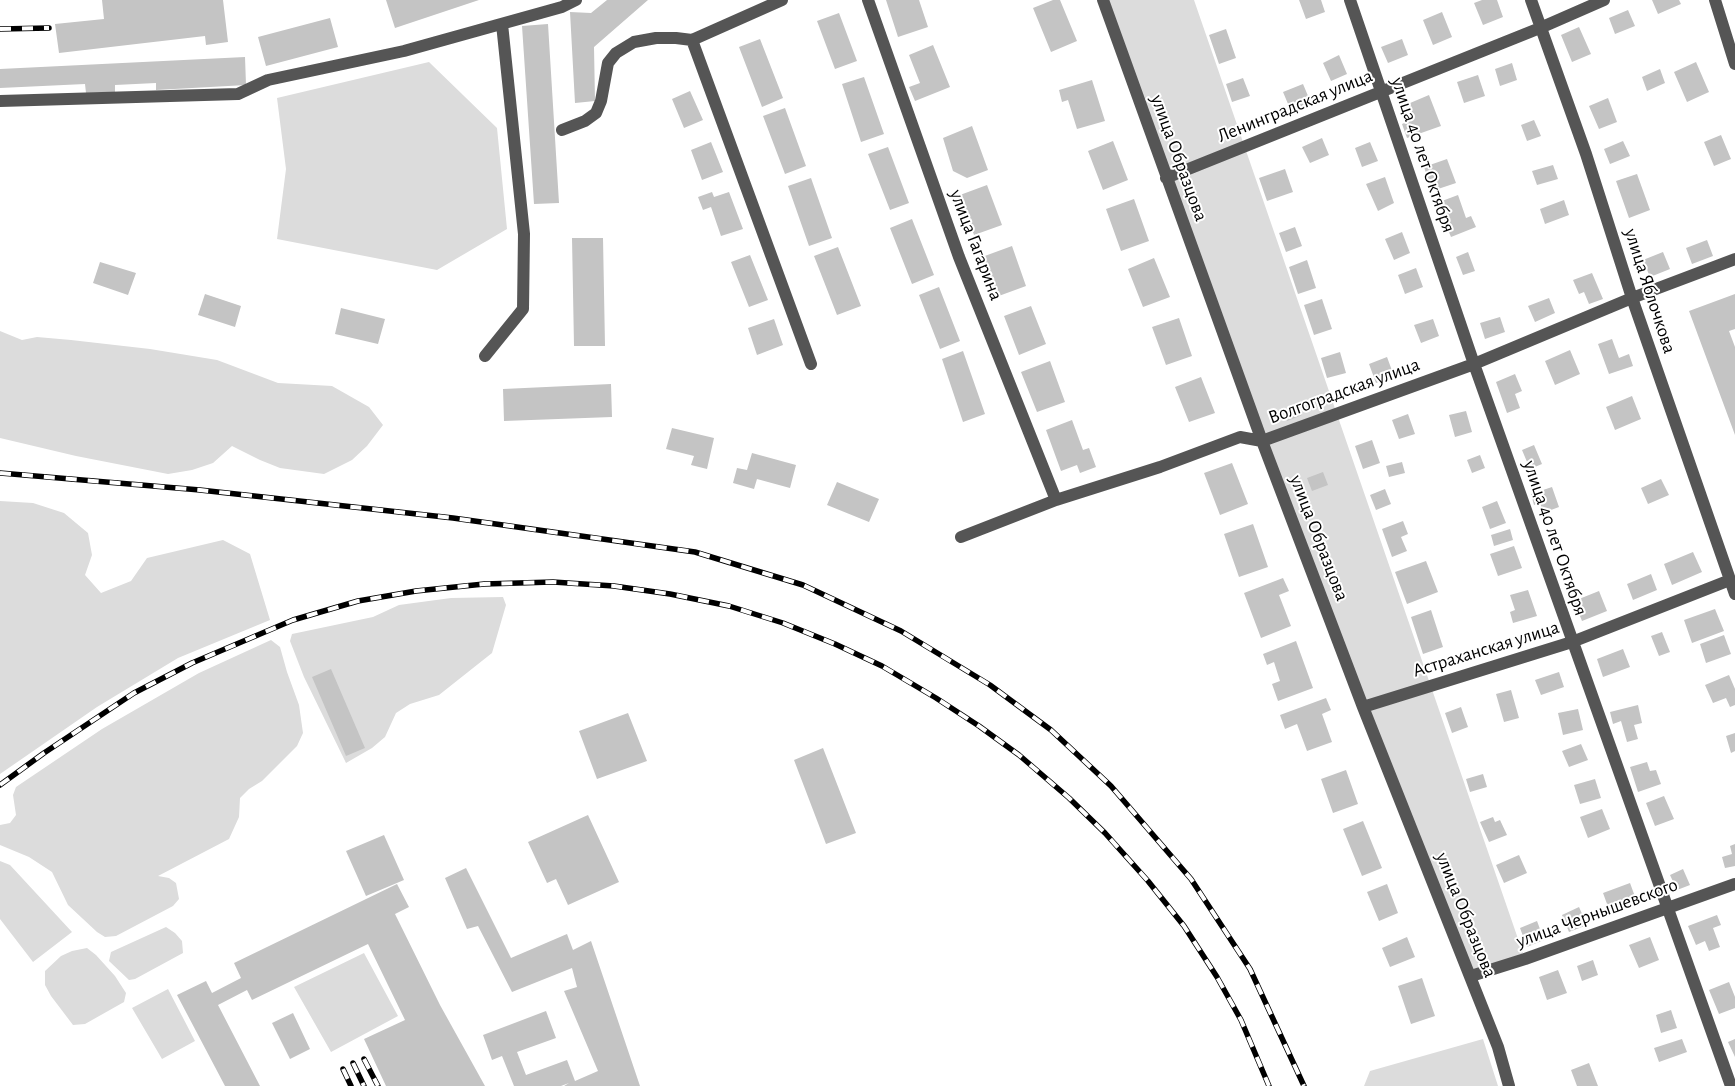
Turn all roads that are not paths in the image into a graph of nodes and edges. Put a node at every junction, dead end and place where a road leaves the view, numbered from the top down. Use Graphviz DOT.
graph roads {
  1 [pos="576,0"];
  2 [pos="782,0"];
  3 [pos="868,0"];
  4 [pos="1103,0"];
  5 [pos="1350,0"];
  6 [pos="1531,0"];
  7 [pos="1604,0"];
  8 [pos="1715,0"];
  9 [pos="502,24"];
  10 [pos="1540,28"];
  11 [pos="692,40"];
  12 [pos="1735,64"];
  13 [pos="1381,91"];
  14 [pos="0,101"];
  15 [pos="562,130"];
  16 [pos="1166,178"];
  17 [pos="1735,259"];
  18 [pos="1632,298"];
  19 [pos="485,356"];
  20 [pos="811,364"];
  21 [pos="1474,364"];
  22 [pos="1262,441"];
  23 [pos="1056,500"];
  24 [pos="961,537"];
  25 [pos="1730,580"];
  26 [pos="1735,594"];
  27 [pos="1572,642"];
  28 [pos="1363,707"];
  29 [pos="1735,884"];
  30 [pos="1667,909"];
  31 [pos="1471,976"];
  32 [pos="1509,1086"];
  33 [pos="1731,1086"];
  1 -- 9 [label="street"];
  2 -- 11 [label="street"];
  3 -- 23 [label="street, улица Гагарина"];
  4 -- 16 [label="street, улица Образцова"];
  5 -- 13 [label="street, улица 40 лет Октября"];
  6 -- 10 [label="street, улица Яблочкова"];
  7 -- 10 [label="street, Ленинградская улица"];
  8 -- 12 [label="street"];
  9 -- 14 [label="street"];
  9 -- 19 [label="street"];
  10 -- 13 [label="street, Ленинградская улица"];
  10 -- 18 [label="street, улица Яблочкова"];
  11 -- 15 [label="street"];
  11 -- 20 [label="street"];
  13 -- 16 [label="street, Ленинградская улица"];
  13 -- 21 [label="street, улица 40 лет Октября"];
  16 -- 22 [label="street, улица Образцова"];
  17 -- 18 [label="street, Волгоградская улица"];
  18 -- 21 [label="street, Волгоградская улица"];
  18 -- 25 [label="street, улица Яблочкова"];
  21 -- 22 [label="street, Волгоградская улица"];
  21 -- 27 [label="street, улица 40 лет Октября"];
  22 -- 23 [label="street, Волгоградская улица"];
  22 -- 28 [label="street, улица Образцова"];
  23 -- 24 [label="street, Волгоградская улица"];
  25 -- 26 [label="street, улица Яблочкова"];
  25 -- 27 [label="street, Астраханская улица"];
  27 -- 28 [label="street, Астраханская улица"];
  27 -- 30 [label="street, улица 40 лет Октября"];
  28 -- 31 [label="street, улица Образцова"];
  29 -- 30 [label="street, улица Чернышевского"];
  30 -- 31 [label="street, улица Чернышевского"];
  30 -- 33 [label="street, улица 40 лет Октября"];
  31 -- 32 [label="street, улица Образцова"];
}
